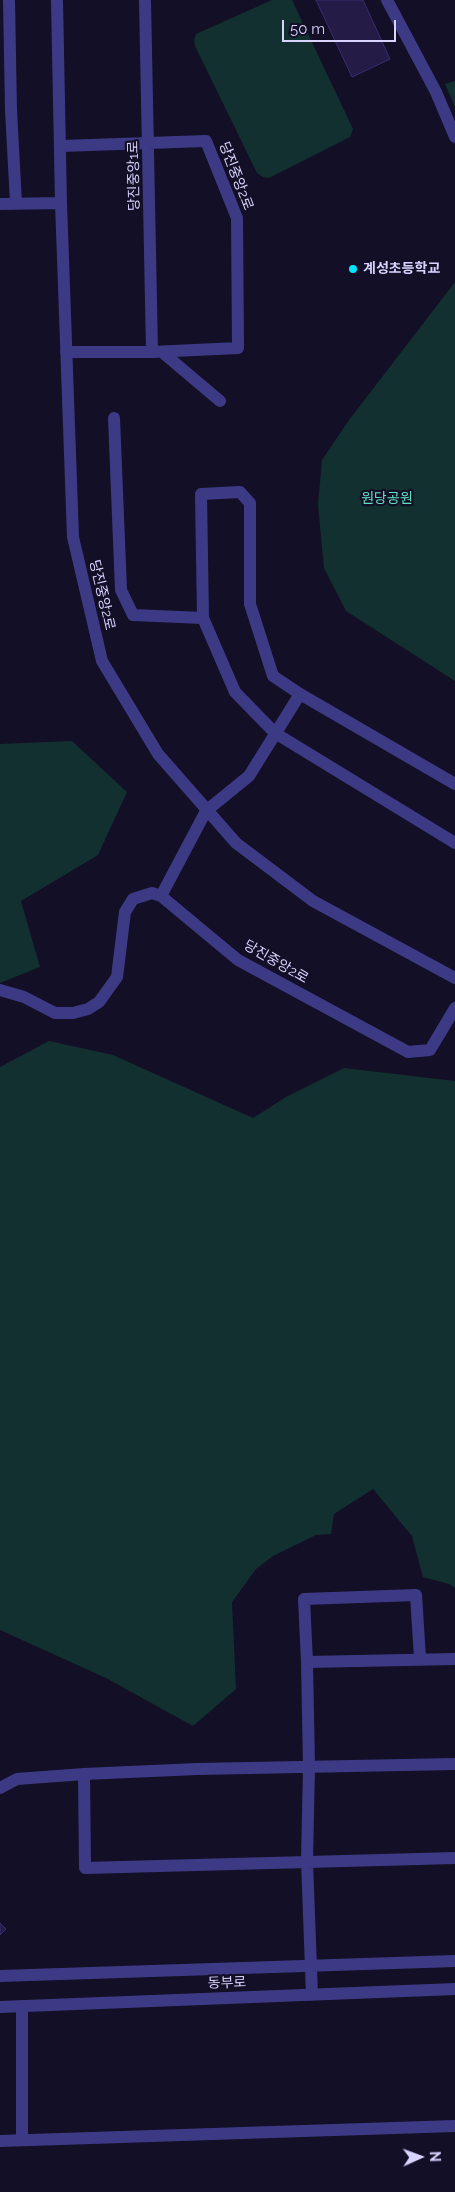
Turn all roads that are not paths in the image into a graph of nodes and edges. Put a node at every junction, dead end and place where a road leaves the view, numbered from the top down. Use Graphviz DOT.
graph roads {
  1 [pos="9,0"];
  2 [pos="57,0"];
  3 [pos="145,0"];
  4 [pos="387,0"];
  5 [pos="5,32"];
  6 [pos="6,110"];
  7 [pos="455,137"];
  8 [pos="148,143"];
  9 [pos="60,146"];
  10 [pos="16,203"];
  11 [pos="61,203"];
  12 [pos="0,204"];
  13 [pos="66,352"];
  14 [pos="157,352"];
  15 [pos="220,401"];
  16 [pos="114,418"];
  17 [pos="203,618"];
  18 [pos="300,694"];
  19 [pos="275,733"];
  20 [pos="455,784"];
  21 [pos="206,811"];
  22 [pos="455,843"];
  23 [pos="161,896"];
  24 [pos="455,978"];
  25 [pos="0,990"];
  26 [pos="455,1008"];
  27 [pos="420,1658"];
  28 [pos="455,1659"];
  29 [pos="307,1662"];
  30 [pos="455,1764"];
  31 [pos="309,1767"];
  32 [pos="84,1774"];
  33 [pos="0,1788"];
  34 [pos="455,1858"];
  35 [pos="307,1861"];
  36 [pos="455,1962"];
  37 [pos="311,1966"];
  38 [pos="0,1976"];
  39 [pos="455,1989"];
  40 [pos="312,1994"];
  41 [pos="22,2006"];
  42 [pos="0,2007"];
  43 [pos="455,2126"];
  44 [pos="22,2140"];
  45 [pos="0,2141"];
  1 -- 5 [label="street"];
  2 -- 9 [label="street, 당진중앙2로"];
  3 -- 8 [label="street, 당진중앙1로"];
  4 -- 7 [label="street"];
  5 -- 6 [label="street"];
  6 -- 10 [label="street"];
  8 -- 9 [label="street"];
  8 -- 14 [label="street, 당진중앙1로"];
  8 -- 14 [label="street, 당진중앙2로"];
  9 -- 11 [label="street, 당진중앙2로"];
  10 -- 11 [label="street"];
  10 -- 12 [label="street"];
  11 -- 13 [label="street, 당진중앙2로"];
  13 -- 14 [label="street, 당진중앙2로"];
  13 -- 21 [label="street, 당진중앙2로"];
  14 -- 15 [label="street"];
  16 -- 17 [label="street"];
  17 -- 18 [label="street"];
  17 -- 19 [label="street"];
  18 -- 19 [label="street"];
  18 -- 20 [label="street"];
  19 -- 21 [label="street"];
  19 -- 22 [label="street"];
  21 -- 23 [label="street"];
  21 -- 24 [label="street, 당진중앙2로"];
  23 -- 25 [label="street"];
  23 -- 26 [label="street, 당진중앙2로"];
  27 -- 28 [label="street"];
  27 -- 29 [label="street"];
  27 -- 29 [label="street"];
  29 -- 31 [label="street"];
  30 -- 31 [label="street"];
  31 -- 32 [label="street"];
  31 -- 35 [label="street"];
  32 -- 33 [label="street"];
  32 -- 35 [label="street"];
  34 -- 35 [label="street"];
  35 -- 37 [label="street"];
  36 -- 37 [label="street"];
  37 -- 38 [label="street"];
  37 -- 40 [label="street"];
  39 -- 40 [label="street, 동부로"];
  40 -- 41 [label="street, 동부로"];
  41 -- 42 [label="street, 동부로"];
  41 -- 44 [label="street"];
  43 -- 44 [label="street"];
  44 -- 45 [label="street"];
}
